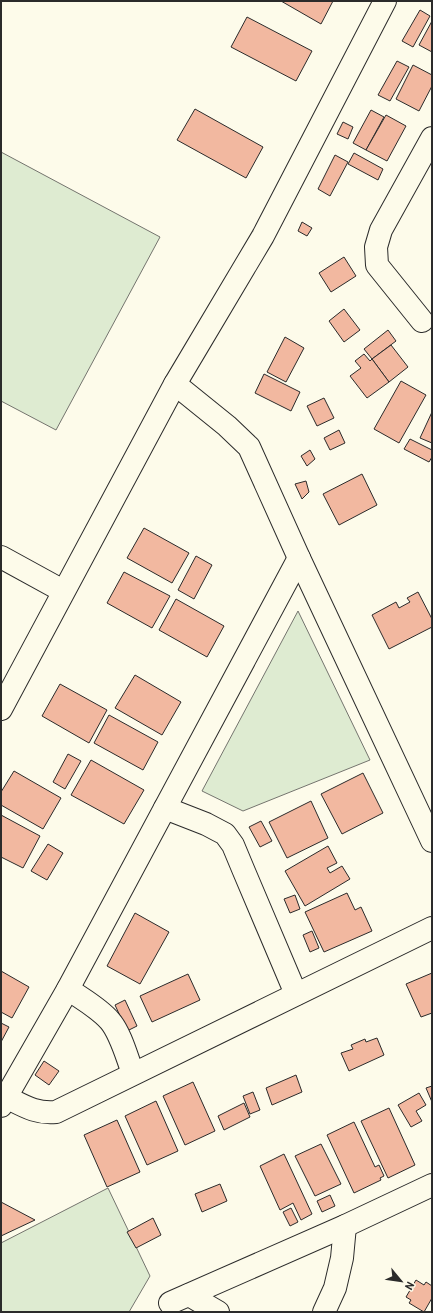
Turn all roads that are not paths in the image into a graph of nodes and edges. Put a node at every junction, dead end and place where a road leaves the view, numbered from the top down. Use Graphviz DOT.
graph roads {
  1 [pos="385,1"];
  2 [pos="432,138"];
  3 [pos="422,321"];
  4 [pos="174,384"];
  5 [pos="1,557"];
  6 [pos="299,558"];
  7 [pos="63,591"];
  8 [pos="1,710"];
  9 [pos="165,808"];
  10 [pos="432,841"];
  11 [pos="432,928"];
  12 [pos="68,989"];
  13 [pos="296,994"];
  14 [pos="133,1073"];
  15 [pos="4,1102"];
  16 [pos="432,1184"];
  17 [pos="345,1226"];
  18 [pos="218,1312"];
  19 [pos="324,1312"];
  1 -- 4 [label="street"];
  2 -- 3 [label="street"];
  4 -- 6 [label="street"];
  4 -- 7 [label="street"];
  5 -- 7 [label="street"];
  6 -- 9 [label="street"];
  6 -- 10 [label="street"];
  7 -- 8 [label="street"];
  9 -- 12 [label="street"];
  9 -- 13 [label="street"];
  11 -- 13 [label="street"];
  12 -- 14 [label="street"];
  12 -- 15 [label="street"];
  13 -- 14 [label="street"];
  14 -- 15 [label="street"];
  16 -- 17 [label="street"];
  17 -- 18 [label="street"];
  17 -- 19 [label="street"];
}
